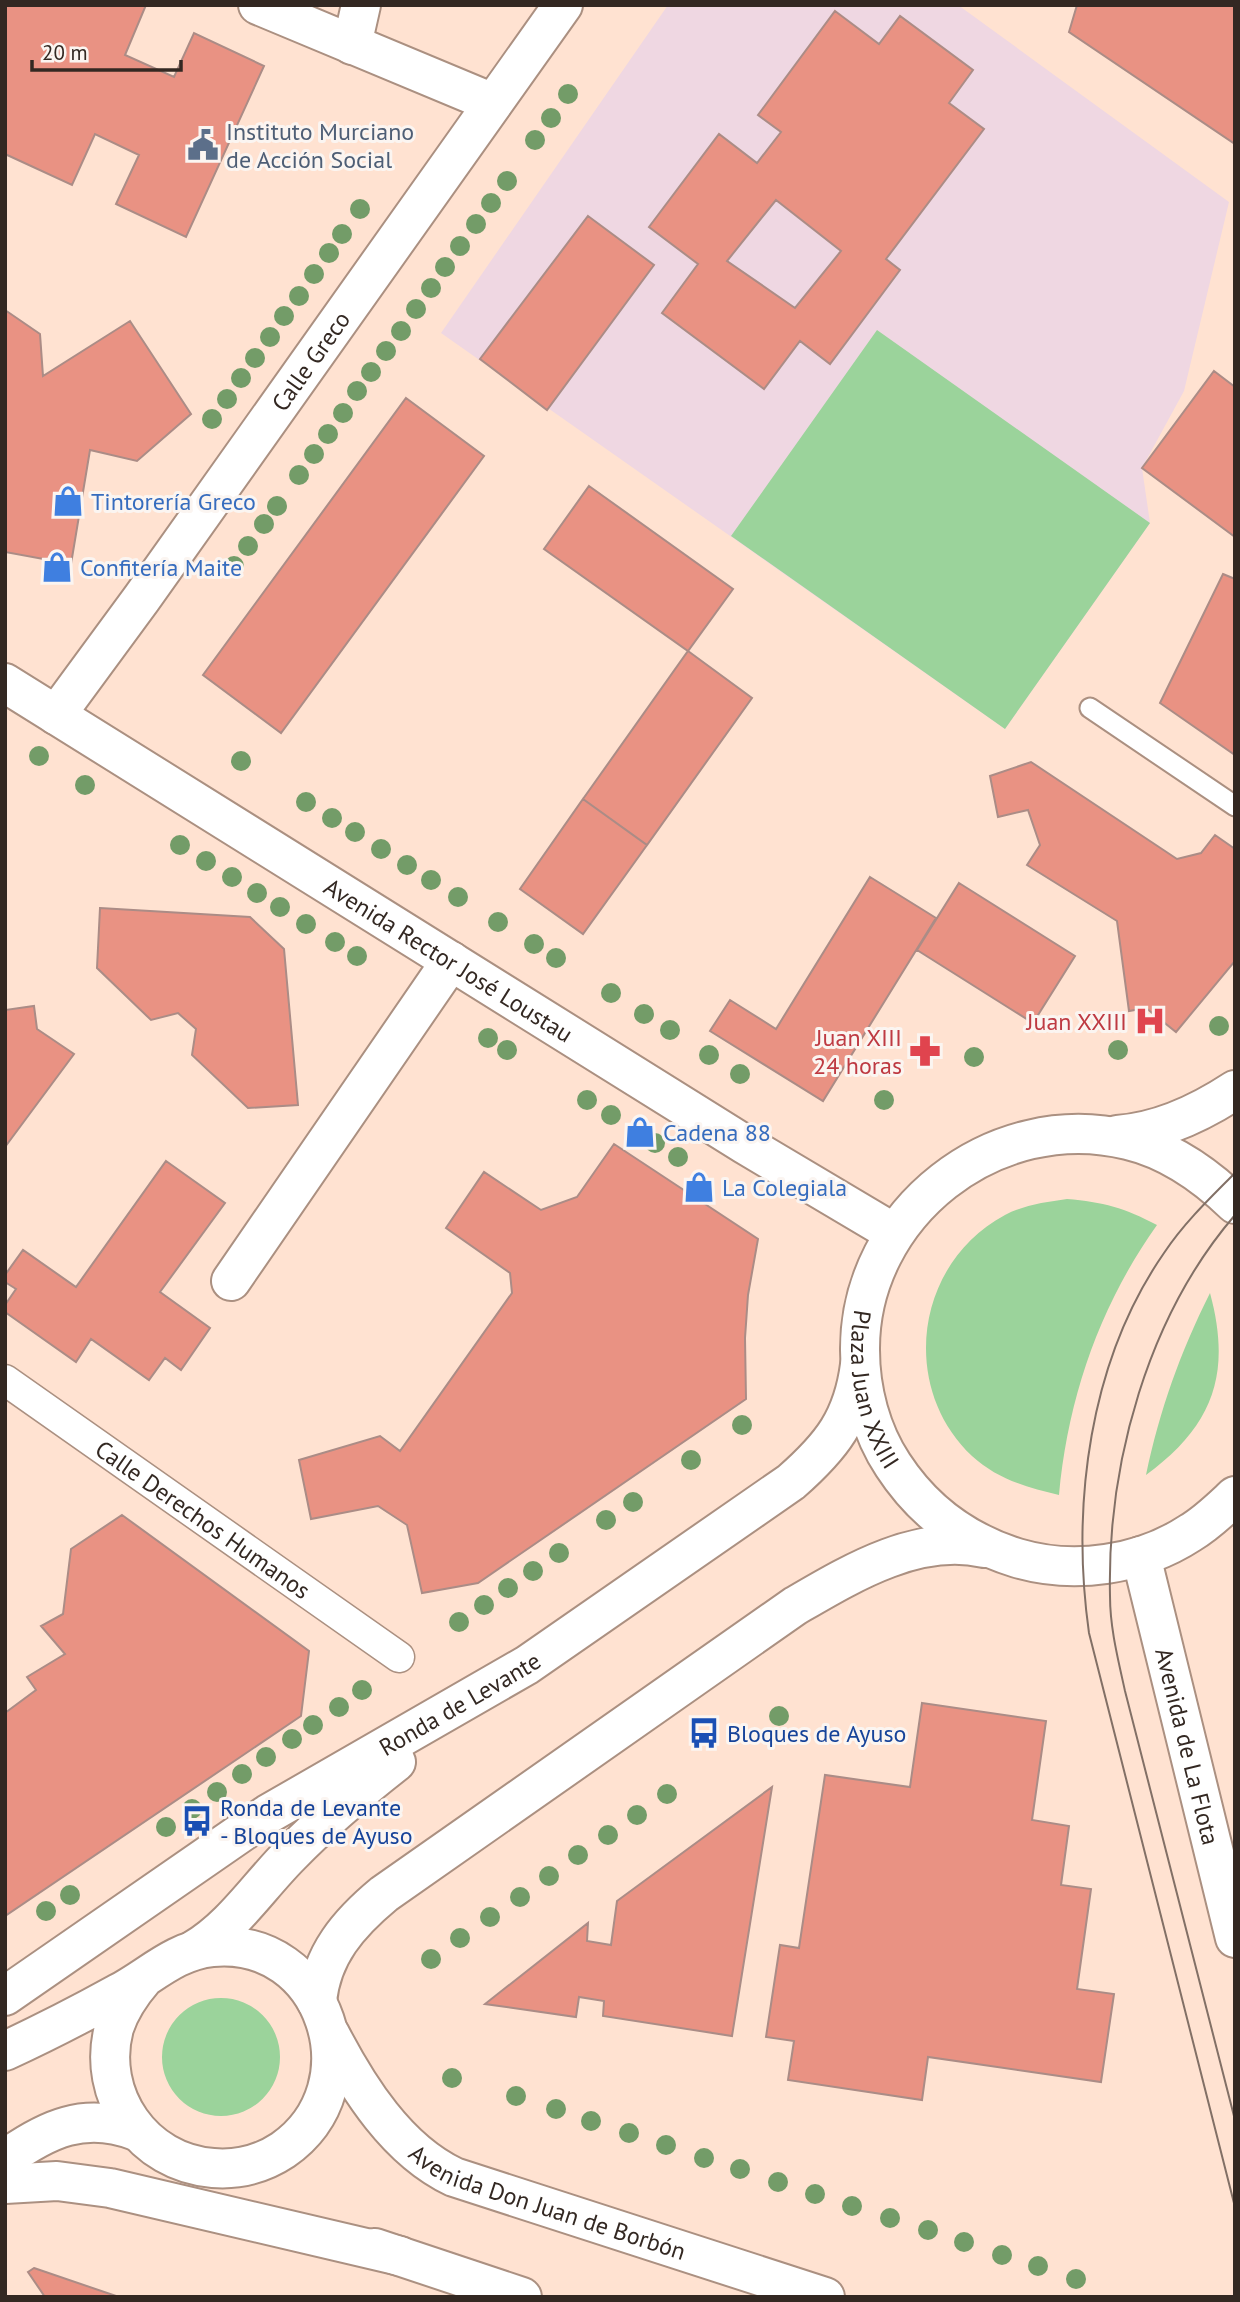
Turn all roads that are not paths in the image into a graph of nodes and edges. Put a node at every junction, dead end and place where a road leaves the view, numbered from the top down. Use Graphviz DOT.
graph roads {
  1 [pos="258,5"];
  2 [pos="361,5"];
  3 [pos="563,5"];
  4 [pos="352,45"];
  5 [pos="493,103"];
  6 [pos="5,683"];
  7 [pos="1090,708"];
  8 [pos="56,715"];
  9 [pos="1235,806"];
  10 [pos="451,961"];
  11 [pos="1235,1090"];
  12 [pos="1104,1135"];
  13 [pos="1235,1204"];
  14 [pos="894,1233"];
  15 [pos="231,1281"];
  16 [pos="860,1365"];
  17 [pos="5,1380"];
  18 [pos="1235,1496"];
  19 [pos="996,1551"];
  20 [pos="1141,1556"];
  21 [pos="399,1657"];
  22 [pos="527,1665"];
  23 [pos="1235,1938"];
  24 [pos="194,1950"];
  25 [pos="144,1978"];
  26 [pos="5,1997"];
  27 [pos="323,2016"];
  28 [pos="5,2051"];
  29 [pos="136,2130"];
  30 [pos="5,2159"];
  31 [pos="188,2164"];
  32 [pos="5,2184"];
  33 [pos="400,2256"];
  34 [pos="522,2297"];
  35 [pos="825,2297"];
  1 -- 4 [label="main road"];
  2 -- 4 [label="main road"];
  3 -- 5 [label="main road, Calle Greco"];
  4 -- 5 [label="main road"];
  5 -- 8 [label="main road, Calle Greco"];
  6 -- 8 [label="main road, Avenida Rector José Loustau"];
  7 -- 9 [label="lane"];
  8 -- 10 [label="main road, Avenida Rector José Loustau"];
  10 -- 14 [label="main road, Avenida Rector José Loustau"];
  10 -- 15 [label="main road"];
  11 -- 12 [label="main road"];
  12 -- 13 [label="main road, Plaza Juan XXIII"];
  12 -- 14 [label="main road, Plaza Juan XXIII"];
  14 -- 16 [label="main road, Plaza Juan XXIII"];
  16 -- 19 [label="main road, Plaza Juan XXIII"];
  16 -- 22 [label="main road, Ronda de Levante"];
  17 -- 21 [label="street, Calle Derechos Humanos"];
  18 -- 20 [label="main road, Plaza Juan XXIII"];
  19 -- 20 [label="main road, Plaza Juan XXIII"];
  19 -- 27 [label="main road"];
  20 -- 23 [label="main road, Avenida de La Flota"];
  22 -- 24 [label="main road"];
  22 -- 26 [label="main road, Ronda de Levante"];
  24 -- 25 [label="main road"];
  24 -- 27 [label="main road"];
  25 -- 28 [label="main road"];
  25 -- 29 [label="main road"];
  27 -- 31 [label="main road"];
  27 -- 35 [label="main road, Avenida Don Juan de Borbón"];
  29 -- 30 [label="main road"];
  29 -- 31 [label="main road"];
  31 -- 33 [label="main road"];
  32 -- 33 [label="main road"];
  33 -- 34 [label="main road"];
}
